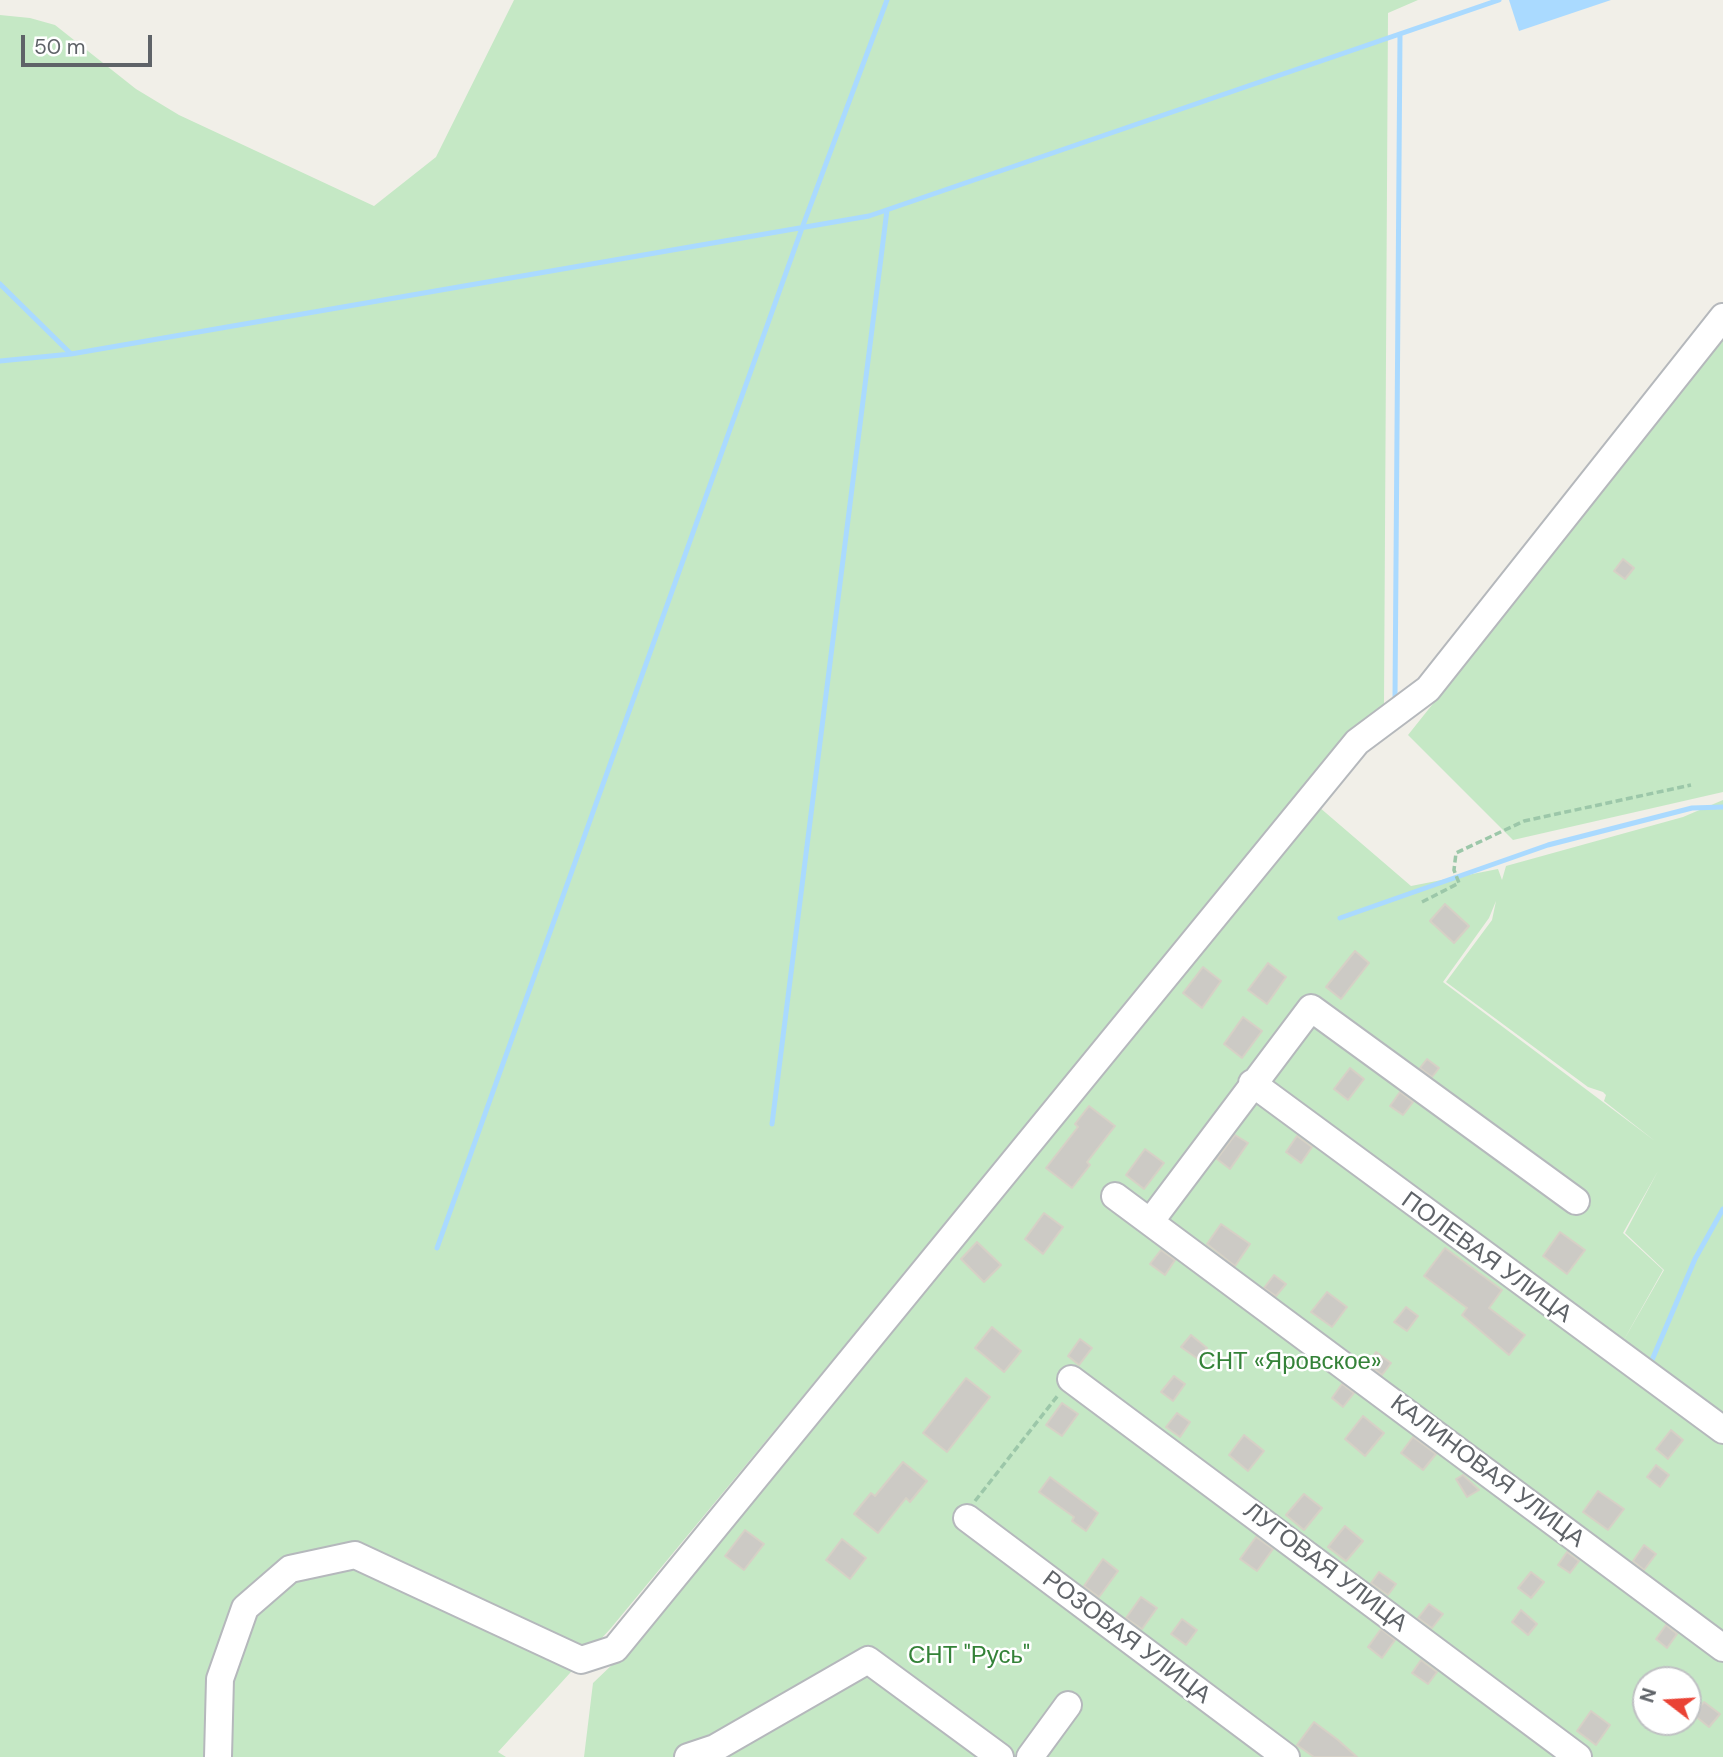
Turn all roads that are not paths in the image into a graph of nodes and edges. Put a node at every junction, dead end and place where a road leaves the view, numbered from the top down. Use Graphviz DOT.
graph roads {
  1 [pos="1723,317"];
  2 [pos="1252,1083"];
  3 [pos="1115,1196"];
  4 [pos="1576,1201"];
  5 [pos="1150,1222"];
  6 [pos="1071,1379"];
  7 [pos="1723,1430"];
  8 [pos="967,1518"];
  9 [pos="1723,1647"];
  10 [pos="1068,1705"];
  11 [pos="218,1757"];
  12 [pos="688,1757"];
  13 [pos="1000,1757"];
  14 [pos="1030,1757"];
  15 [pos="1286,1757"];
  16 [pos="1578,1757"];
  1 -- 11 [label="street"];
  2 -- 4 [label="street"];
  2 -- 5 [label="street"];
  2 -- 7 [label="street, ПОЛЕВАЯ УЛИЦА"];
  3 -- 5 [label="street, КАЛИНОВАЯ УЛИЦА"];
  5 -- 9 [label="street, КАЛИНОВАЯ УЛИЦА"];
  6 -- 16 [label="street, ЛУГОВАЯ УЛИЦА"];
  8 -- 15 [label="street, РОЗОВАЯ УЛИЦА"];
  10 -- 14 [label="street"];
  12 -- 13 [label="street"];
}
